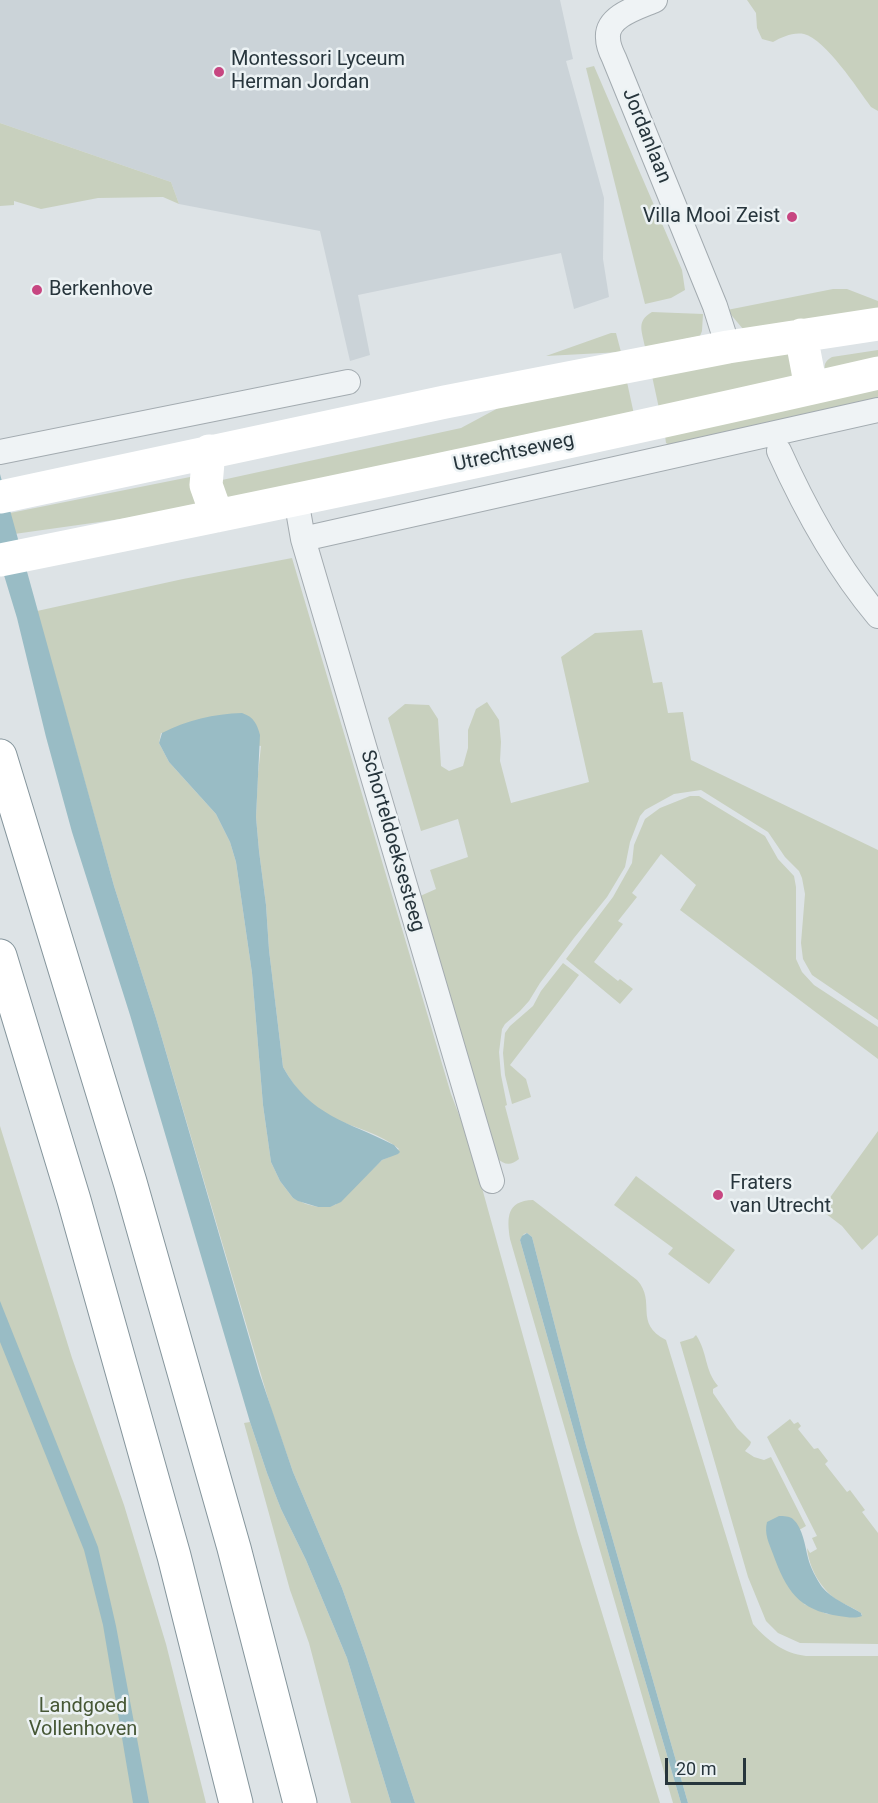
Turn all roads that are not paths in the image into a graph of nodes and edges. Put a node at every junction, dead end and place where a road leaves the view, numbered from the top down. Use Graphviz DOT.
graph roads {
  1 [pos="655,0"];
  2 [pos="878,324"];
  3 [pos="801,335"];
  4 [pos="728,347"];
  5 [pos="878,373"];
  6 [pos="348,382"];
  7 [pos="811,388"];
  8 [pos="878,410"];
  9 [pos="209,451"];
  10 [pos="779,451"];
  11 [pos="0,452"];
  12 [pos="0,497"];
  13 [pos="296,499"];
  14 [pos="217,516"];
  15 [pos="303,539"];
  16 [pos="0,560"];
  17 [pos="878,616"];
  18 [pos="0,756"];
  19 [pos="0,956"];
  20 [pos="492,1181"];
  21 [pos="236,1803"];
  22 [pos="300,1803"];
  1 -- 4 [label="street, Jordanlaan"];
  2 -- 3 [label="main road"];
  3 -- 4 [label="main road"];
  3 -- 7 [label="main road"];
  4 -- 9 [label="main road"];
  5 -- 7 [label="main road, Utrechtseweg"];
  6 -- 11 [label="street"];
  7 -- 13 [label="main road, Utrechtseweg"];
  8 -- 15 [label="street, Utrechtseweg"];
  9 -- 12 [label="main road"];
  9 -- 14 [label="main road"];
  10 -- 17 [label="street"];
  13 -- 14 [label="main road, Utrechtseweg"];
  13 -- 15 [label="street, Schorteldoeksesteeg"];
  14 -- 16 [label="main road, Utrechtseweg"];
  15 -- 20 [label="street, Schorteldoeksesteeg"];
  18 -- 22 [label="main road"];
  19 -- 21 [label="main road"];
}
